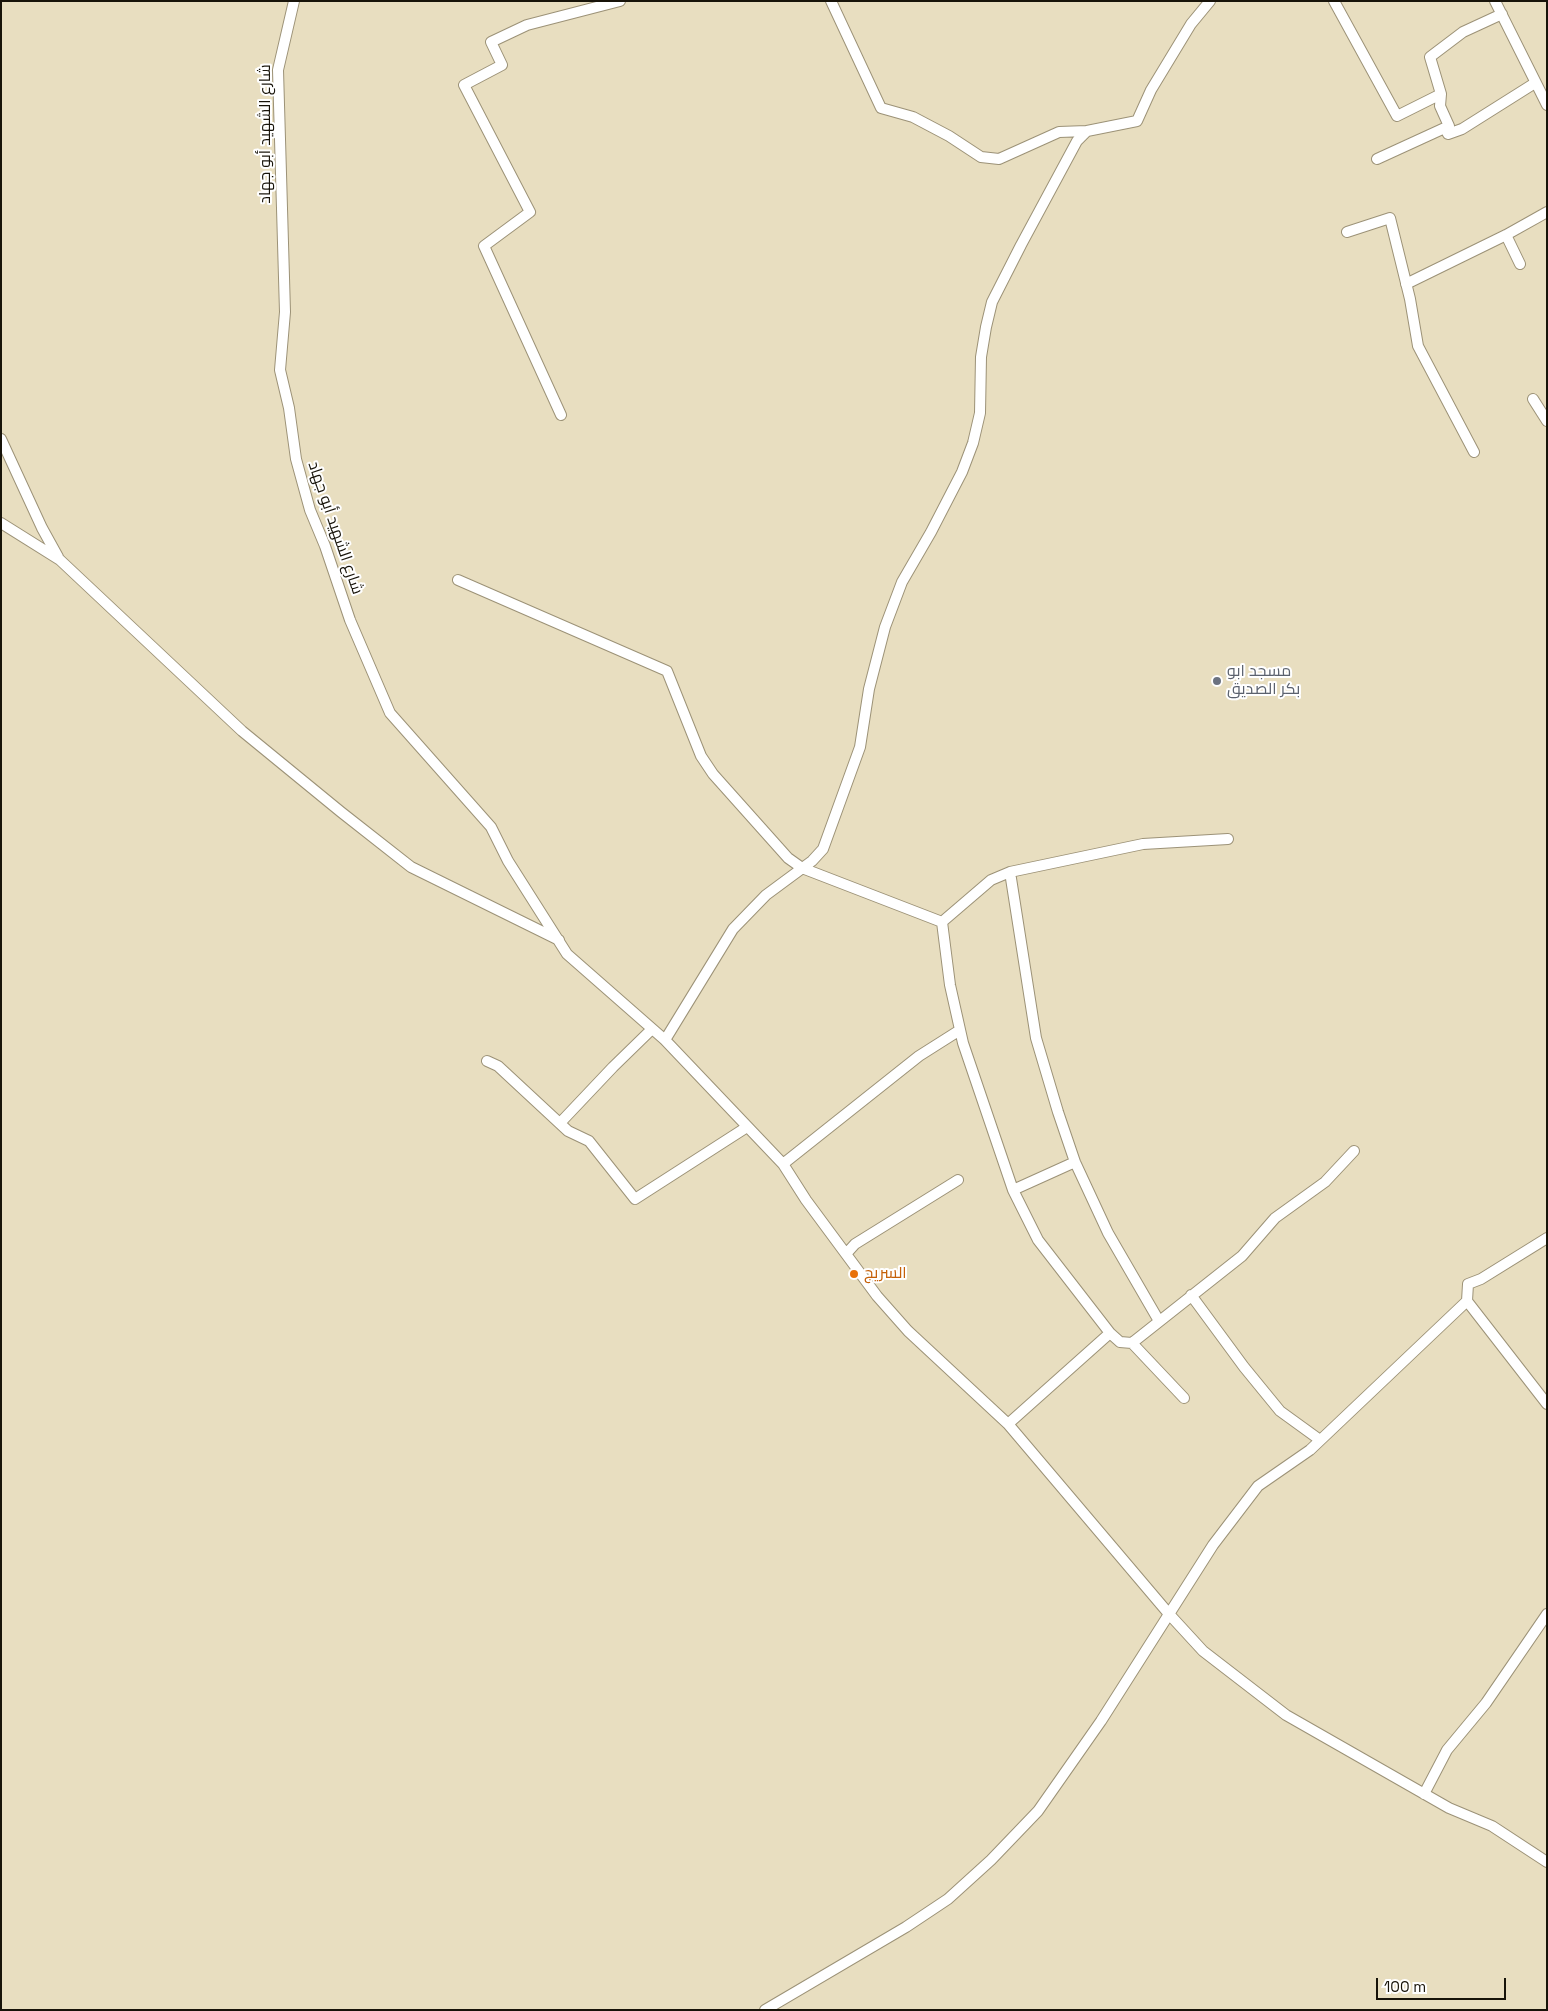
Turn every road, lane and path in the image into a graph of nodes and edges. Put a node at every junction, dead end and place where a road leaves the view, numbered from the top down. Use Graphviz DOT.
graph roads {
  1 [pos="294,1"];
  2 [pos="574,1"];
  3 [pos="620,1"];
  4 [pos="832,1"];
  5 [pos="1210,1"];
  6 [pos="1334,1"];
  7 [pos="1495,1"];
  8 [pos="1502,14"];
  9 [pos="566,15"];
  10 [pos="1540,85"];
  11 [pos="1441,94"];
  12 [pos="1547,105"];
  13 [pos="1445,128"];
  14 [pos="1087,131"];
  15 [pos="1377,159"];
  16 [pos="1547,212"];
  17 [pos="1347,232"];
  18 [pos="1506,235"];
  19 [pos="1520,264"];
  20 [pos="1406,284"];
  21 [pos="1533,399"];
  22 [pos="561,415"];
  23 [pos="1547,421"];
  24 [pos="1,439"];
  25 [pos="1474,452"];
  26 [pos="1,524"];
  27 [pos="60,560"];
  28 [pos="458,580"];
  29 [pos="1228,839"];
  30 [pos="802,868"];
  31 [pos="1010,872"];
  32 [pos="942,922"];
  33 [pos="560,940"];
  34 [pos="652,1029"];
  35 [pos="960,1030"];
  36 [pos="665,1040"];
  37 [pos="487,1061"];
  38 [pos="560,1123"];
  39 [pos="747,1127"];
  40 [pos="1354,1151"];
  41 [pos="1075,1162"];
  42 [pos="783,1164"];
  43 [pos="958,1180"];
  44 [pos="1013,1190"];
  45 [pos="1547,1238"];
  46 [pos="846,1254"];
  47 [pos="1191,1295"];
  48 [pos="1467,1301"];
  49 [pos="1159,1321"];
  50 [pos="1110,1333"];
  51 [pos="1132,1343"];
  52 [pos="1184,1398"];
  53 [pos="1547,1404"];
  54 [pos="1008,1424"];
  55 [pos="1320,1440"];
  56 [pos="1169,1614"];
  57 [pos="1547,1614"];
  58 [pos="1424,1794"];
  59 [pos="1547,1862"];
  60 [pos="765,2010"];
  1 -- 33 [label="street, شارع الشهيد أبو جهاد"];
  2 -- 9 [label="street"];
  3 -- 9 [label="street"];
  4 -- 14 [label="street"];
  5 -- 14 [label="street"];
  6 -- 11 [label="street"];
  7 -- 8 [label="street"];
  8 -- 10 [label="street"];
  8 -- 11 [label="street"];
  9 -- 22 [label="street"];
  10 -- 12 [label="street"];
  10 -- 13 [label="street"];
  11 -- 13 [label="street"];
  13 -- 15 [label="street"];
  14 -- 30 [label="street"];
  16 -- 18 [label="street"];
  17 -- 20 [label="street"];
  18 -- 19 [label="street"];
  18 -- 20 [label="street"];
  20 -- 25 [label="street"];
  21 -- 23 [label="street"];
  24 -- 27 [label="street"];
  26 -- 27 [label="street"];
  27 -- 33 [label="street"];
  28 -- 30 [label="street"];
  29 -- 31 [label="street"];
  30 -- 32 [label="street"];
  30 -- 36 [label="street"];
  31 -- 32 [label="street"];
  31 -- 41 [label="street"];
  32 -- 35 [label="street"];
  33 -- 34 [label="street, شارع الشهيد أبو جهاد"];
  34 -- 36 [label="street, شارع الشهيد أبو جهاد"];
  34 -- 38 [label="street"];
  35 -- 42 [label="street"];
  35 -- 44 [label="street"];
  36 -- 39 [label="street, شارع الشهيد أبو جهاد"];
  37 -- 38 [label="street"];
  38 -- 39 [label="street"];
  39 -- 42 [label="street, شارع الشهيد أبو جهاد"];
  40 -- 47 [label="street"];
  41 -- 44 [label="street"];
  41 -- 49 [label="street"];
  42 -- 46 [label="street, شارع الشهيد أبو جهاد"];
  43 -- 46 [label="street"];
  44 -- 50 [label="street"];
  45 -- 48 [label="street"];
  46 -- 54 [label="street, شارع الشهيد أبو جهاد"];
  47 -- 49 [label="street"];
  47 -- 55 [label="street"];
  48 -- 53 [label="street"];
  48 -- 55 [label="street"];
  49 -- 51 [label="street"];
  50 -- 51 [label="street"];
  50 -- 54 [label="street"];
  51 -- 52 [label="street"];
  54 -- 56 [label="street, شارع الشهيد أبو جهاد"];
  55 -- 56 [label="street"];
  56 -- 58 [label="street, شارع الشهيد أبو جهاد"];
  56 -- 60 [label="street"];
  57 -- 58 [label="street"];
  58 -- 59 [label="street, شارع الشهيد أبو جهاد"];
}
